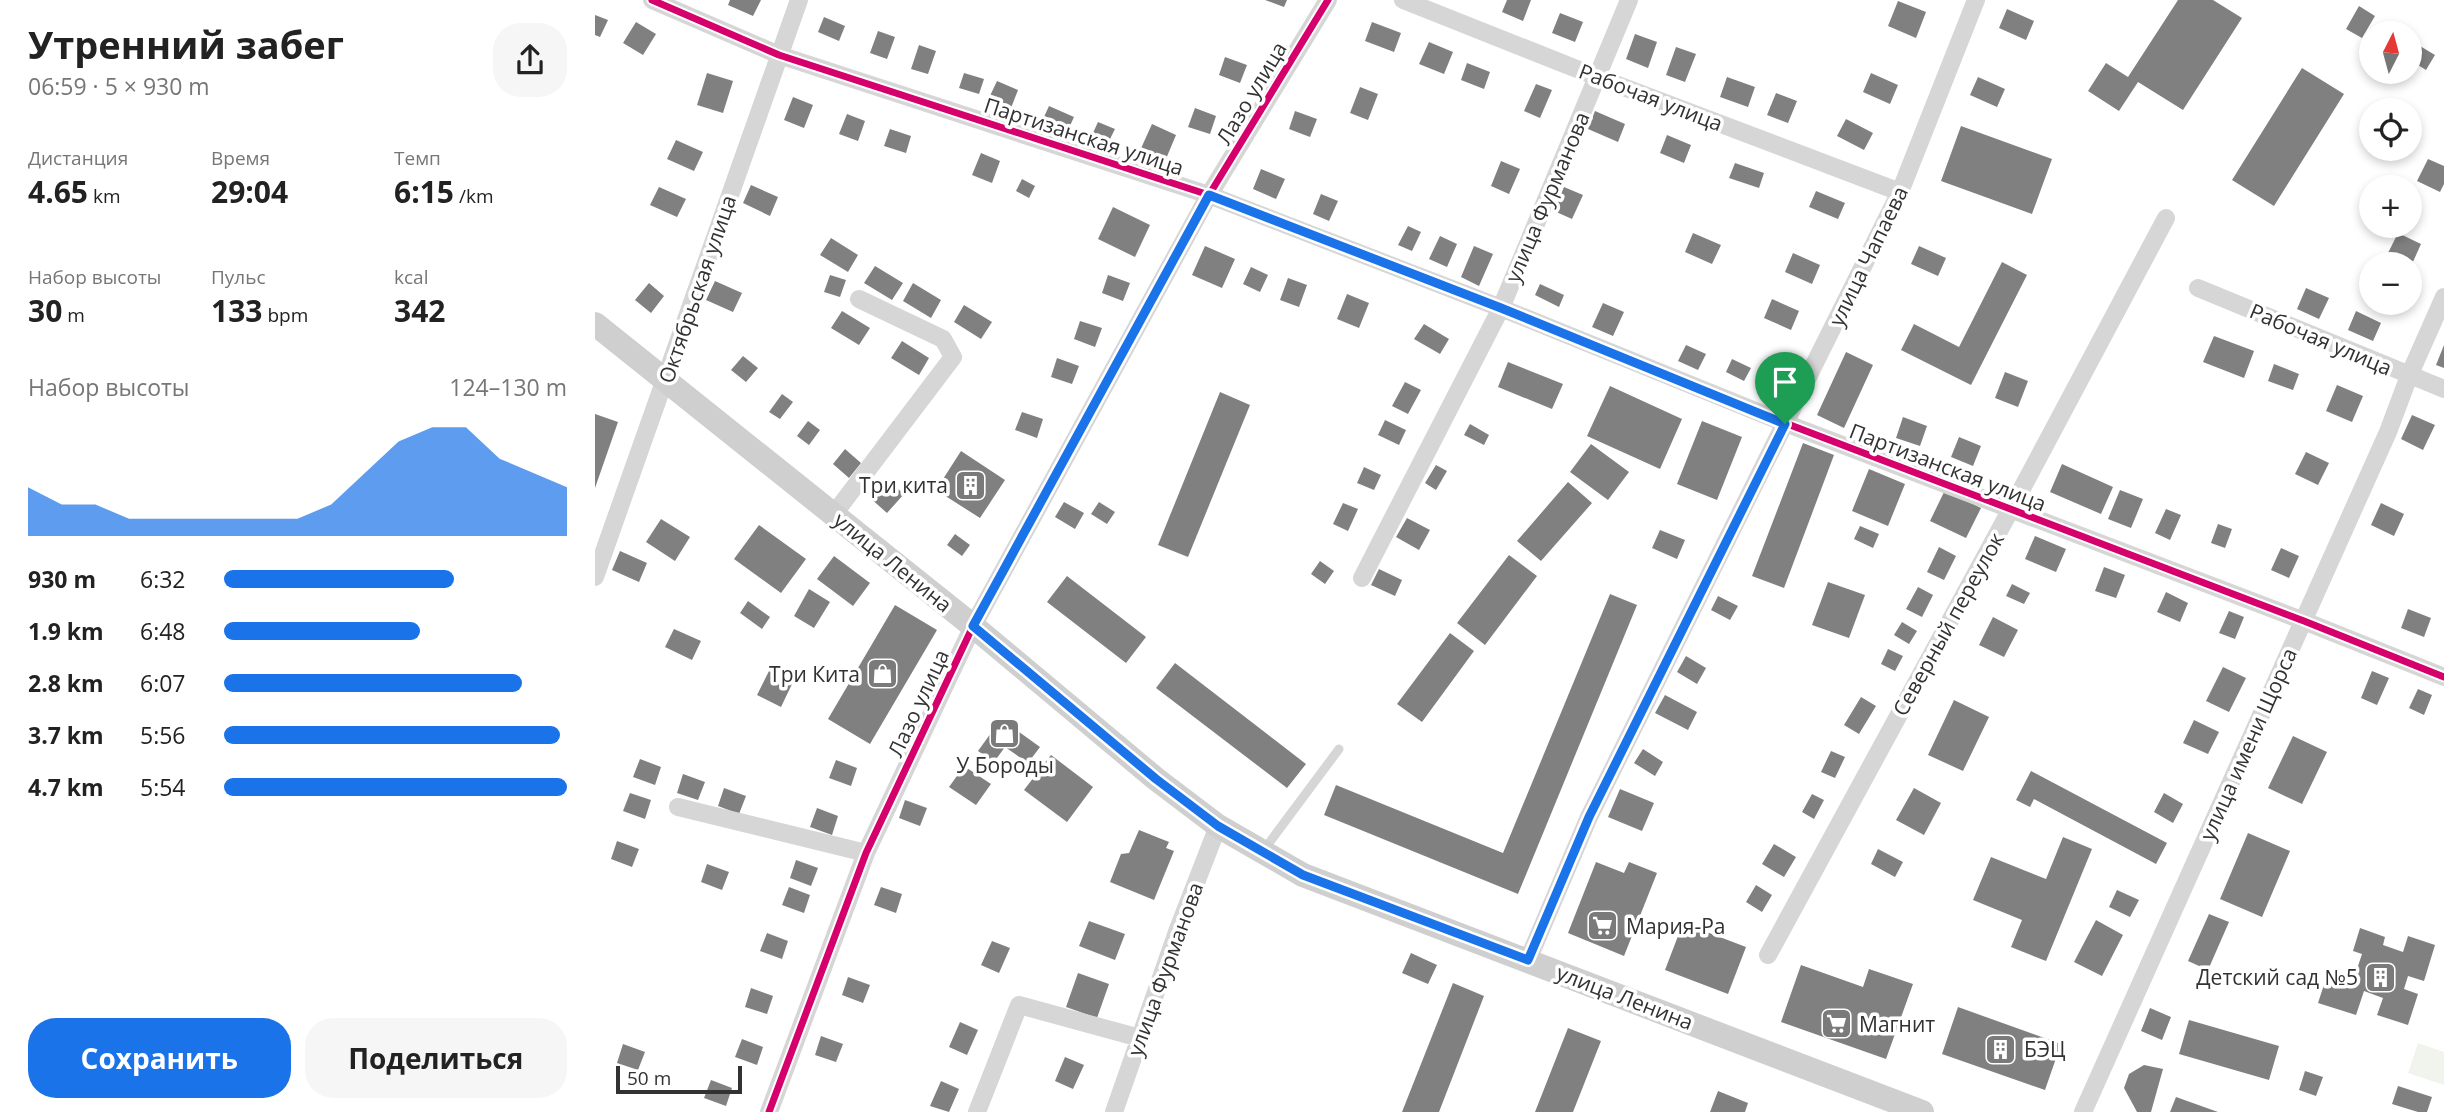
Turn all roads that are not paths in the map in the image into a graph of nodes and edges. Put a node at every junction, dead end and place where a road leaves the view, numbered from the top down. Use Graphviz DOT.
graph roads {
  1 [pos="652,0"];
  2 [pos="799,0"];
  3 [pos="1328,0"];
  4 [pos="1403,0"];
  5 [pos="1629,0"];
  6 [pos="1976,0"];
  7 [pos="779,55"];
  8 [pos="1597,77"];
  9 [pos="1900,192"];
  10 [pos="1209,195"];
  11 [pos="2166,218"];
  12 [pos="2198,288"];
  13 [pos="2444,297"];
  14 [pos="859,299"];
  15 [pos="1501,308"];
  16 [pos="595,324"];
  17 [pos="2409,376"];
  18 [pos="665,379"];
  19 [pos="2444,389"];
  20 [pos="1785,424"];
  21 [pos="2011,509"];
  22 [pos="834,514"];
  23 [pos="595,578"];
  24 [pos="1362,578"];
  25 [pos="2304,621"];
  26 [pos="973,626"];
  27 [pos="2444,677"];
  28 [pos="1339,748"];
  29 [pos="678,807"];
  30 [pos="1218,826"];
  31 [pos="1262,851"];
  32 [pos="866,853"];
  33 [pos="1768,954"];
  34 [pos="1528,960"];
  35 [pos="1140,1038"];
  36 [pos="769,1112"];
  37 [pos="977,1112"];
  38 [pos="1114,1112"];
  39 [pos="1921,1112"];
  40 [pos="2083,1112"];
  1 -- 7 [label="street, Партизанская улица"];
  2 -- 7 [label="street, Октябрьская улица"];
  3 -- 10 [label="street, Лазо улица"];
  4 -- 8 [label="street, Рабочая улица"];
  5 -- 8 [label="street, улица Фурманова"];
  6 -- 9 [label="street, улица Чапаева"];
  7 -- 10 [label="street, Партизанская улица"];
  7 -- 18 [label="street, Октябрьская улица"];
  8 -- 9 [label="street, Рабочая улица"];
  8 -- 15 [label="street, улица Фурманова"];
  9 -- 20 [label="street, улица Чапаева"];
  10 -- 15 [label="street, Партизанская улица"];
  10 -- 26 [label="street, Лазо улица"];
  11 -- 21 [label="street, Северный переулок"];
  12 -- 17 [label="street, Рабочая улица"];
  13 -- 17 [label="street, улица имени Щорса"];
  14 -- 22 [label="street"];
  15 -- 20 [label="street, Партизанская улица"];
  15 -- 24 [label="street, улица Фурманова"];
  16 -- 18 [label="main road, улица Ленина"];
  17 -- 19 [label="street, Рабочая улица"];
  17 -- 25 [label="street, улица имени Щорса"];
  18 -- 22 [label="main road, улица Ленина"];
  18 -- 23 [label="street, Октябрьская улица"];
  20 -- 21 [label="street, Партизанская улица"];
  20 -- 34 [label="street, улица Чапаева"];
  21 -- 25 [label="street, Партизанская улица"];
  21 -- 33 [label="street, Северный переулок"];
  22 -- 26 [label="main road, улица Ленина"];
  25 -- 27 [label="street, Партизанская улица"];
  25 -- 40 [label="street, улица имени Щорса"];
  26 -- 30 [label="main road, улица Ленина"];
  26 -- 32 [label="street, Лазо улица"];
  28 -- 31 [label="lane"];
  29 -- 32 [label="street"];
  30 -- 31 [label="main road, улица Ленина"];
  30 -- 35 [label="street, улица Фурманова"];
  31 -- 34 [label="main road, улица Ленина"];
  32 -- 36 [label="street, Лазо улица"];
  34 -- 39 [label="main road, улица Ленина"];
  35 -- 37 [label="street"];
  35 -- 38 [label="street, улица Фурманова"];
}
